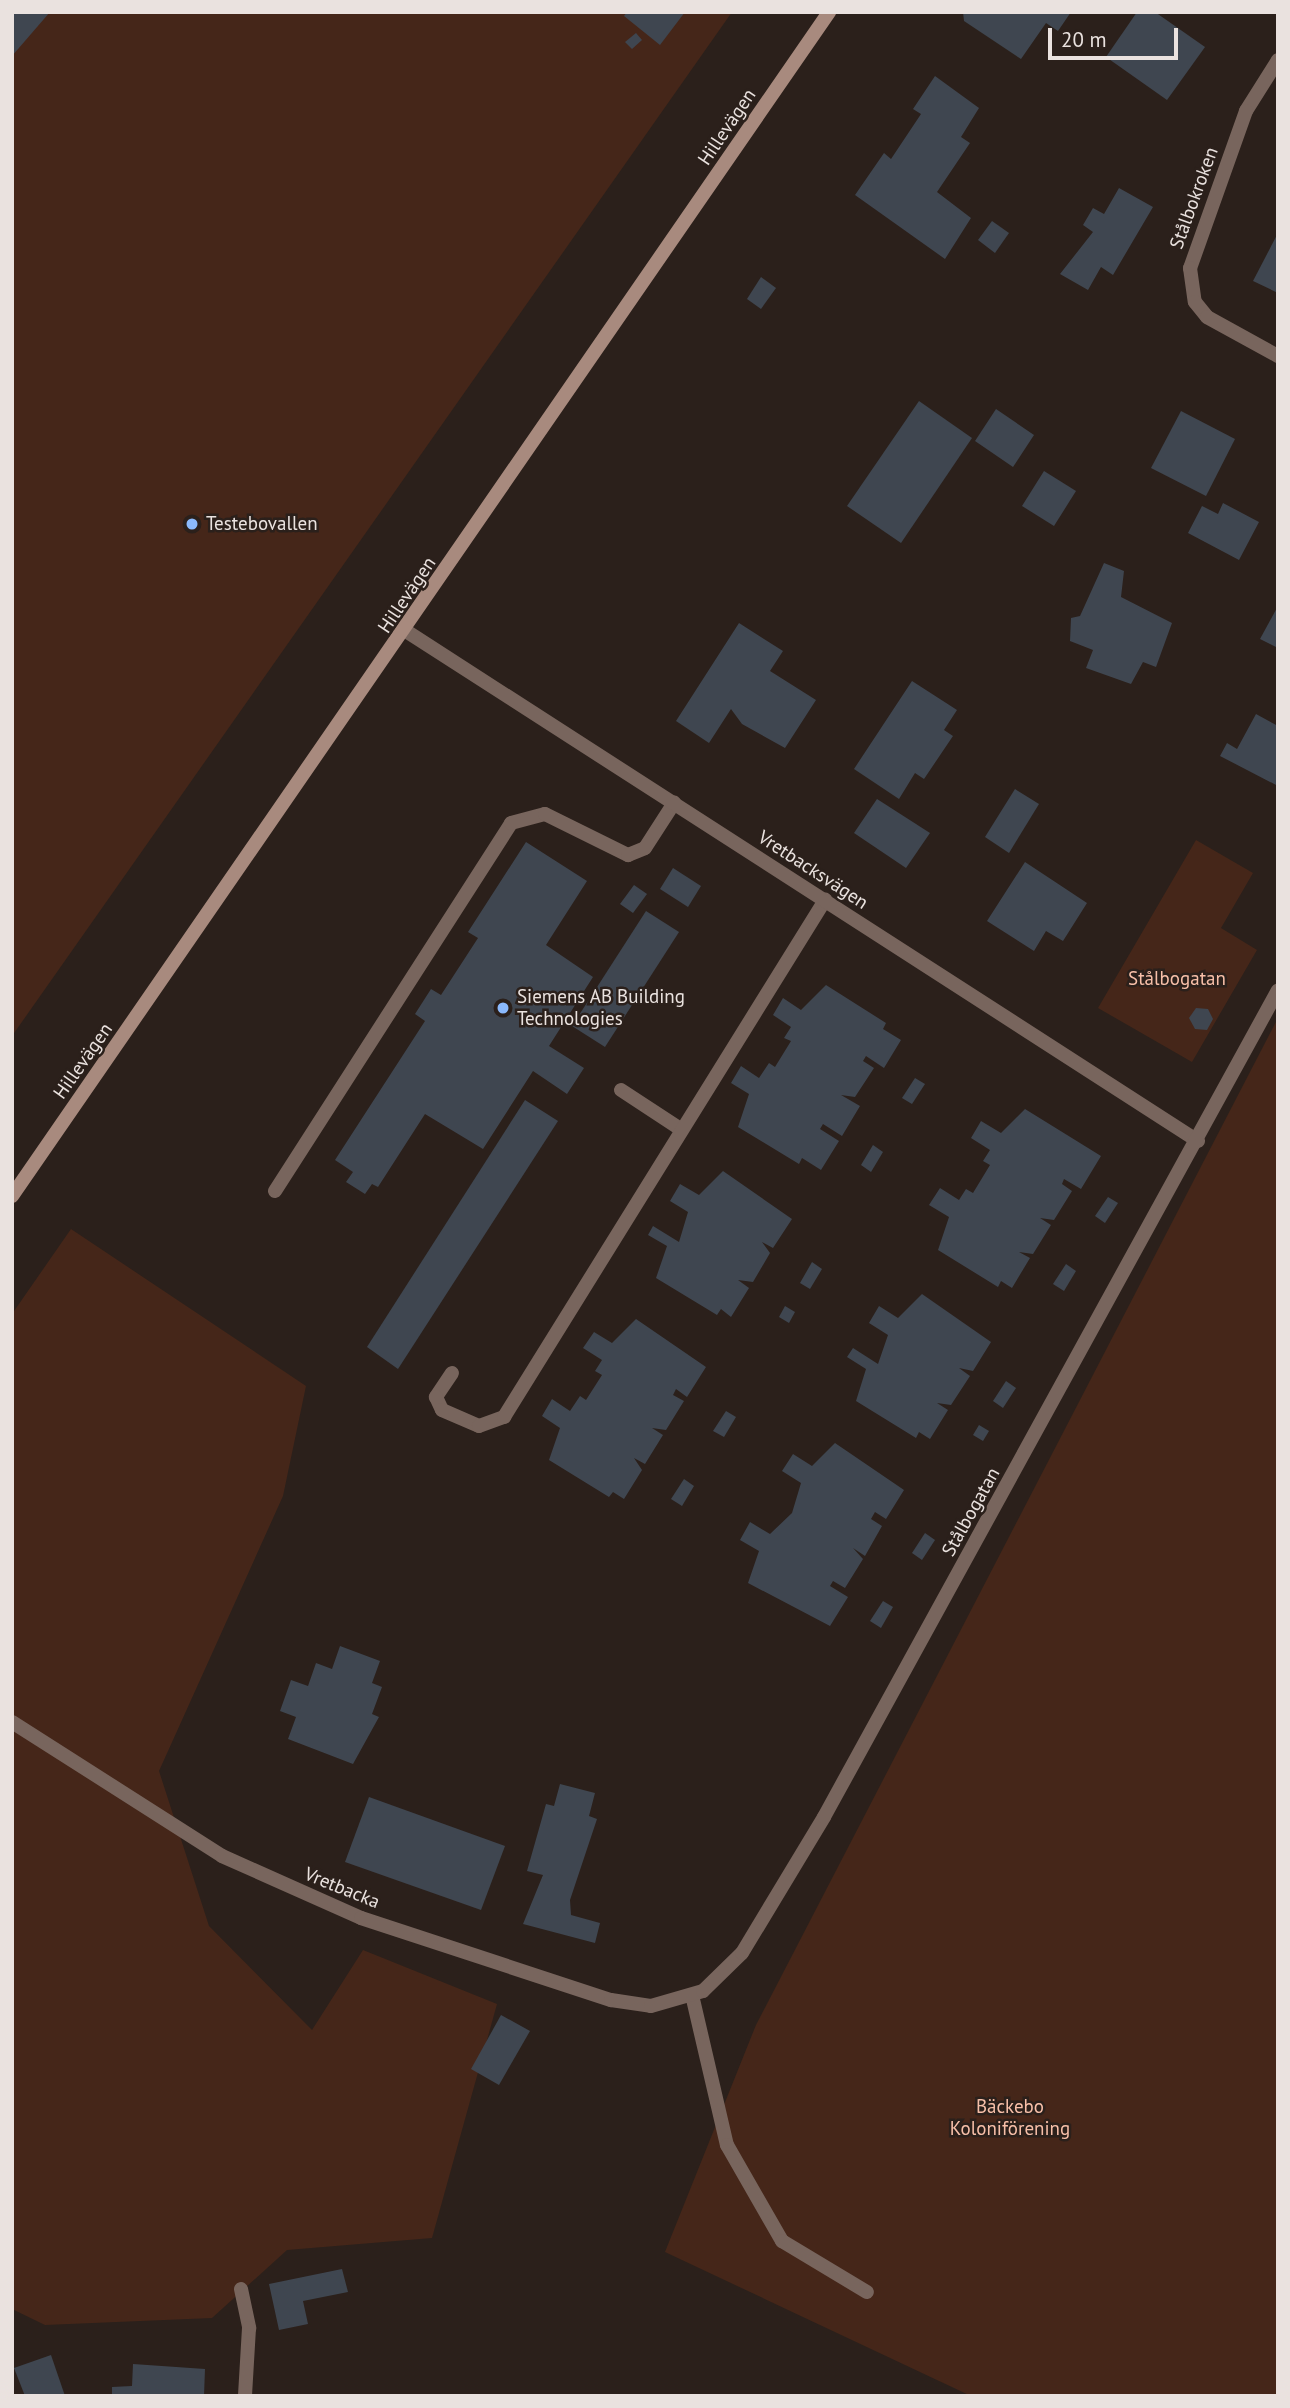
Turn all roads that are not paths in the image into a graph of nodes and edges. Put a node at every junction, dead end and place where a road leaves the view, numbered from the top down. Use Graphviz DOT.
graph roads {
  1 [pos="829,12"];
  2 [pos="1278,60"];
  3 [pos="1278,356"];
  4 [pos="406,631"];
  5 [pos="674,803"];
  6 [pos="825,900"];
  7 [pos="1278,990"];
  8 [pos="621,1090"];
  9 [pos="679,1128"];
  10 [pos="1198,1141"];
  11 [pos="275,1191"];
  12 [pos="12,1196"];
  13 [pos="452,1373"];
  14 [pos="12,1722"];
  15 [pos="692,1995"];
  16 [pos="241,2289"];
  17 [pos="866,2292"];
  18 [pos="245,2396"];
  1 -- 4 [label="street, Hillevägen"];
  2 -- 3 [label="street, Stålbokroken"];
  4 -- 5 [label="street, Vretbacksvägen"];
  4 -- 12 [label="street, Hillevägen"];
  5 -- 6 [label="street, Vretbacksvägen"];
  5 -- 11 [label="street"];
  6 -- 9 [label="street"];
  6 -- 10 [label="street, Vretbacksvägen"];
  7 -- 10 [label="street, Stålbogatan"];
  8 -- 9 [label="street"];
  9 -- 13 [label="street"];
  10 -- 15 [label="street, Stålbogatan"];
  14 -- 15 [label="street, Vretbacka"];
  15 -- 17 [label="street"];
  16 -- 18 [label="street"];
}
